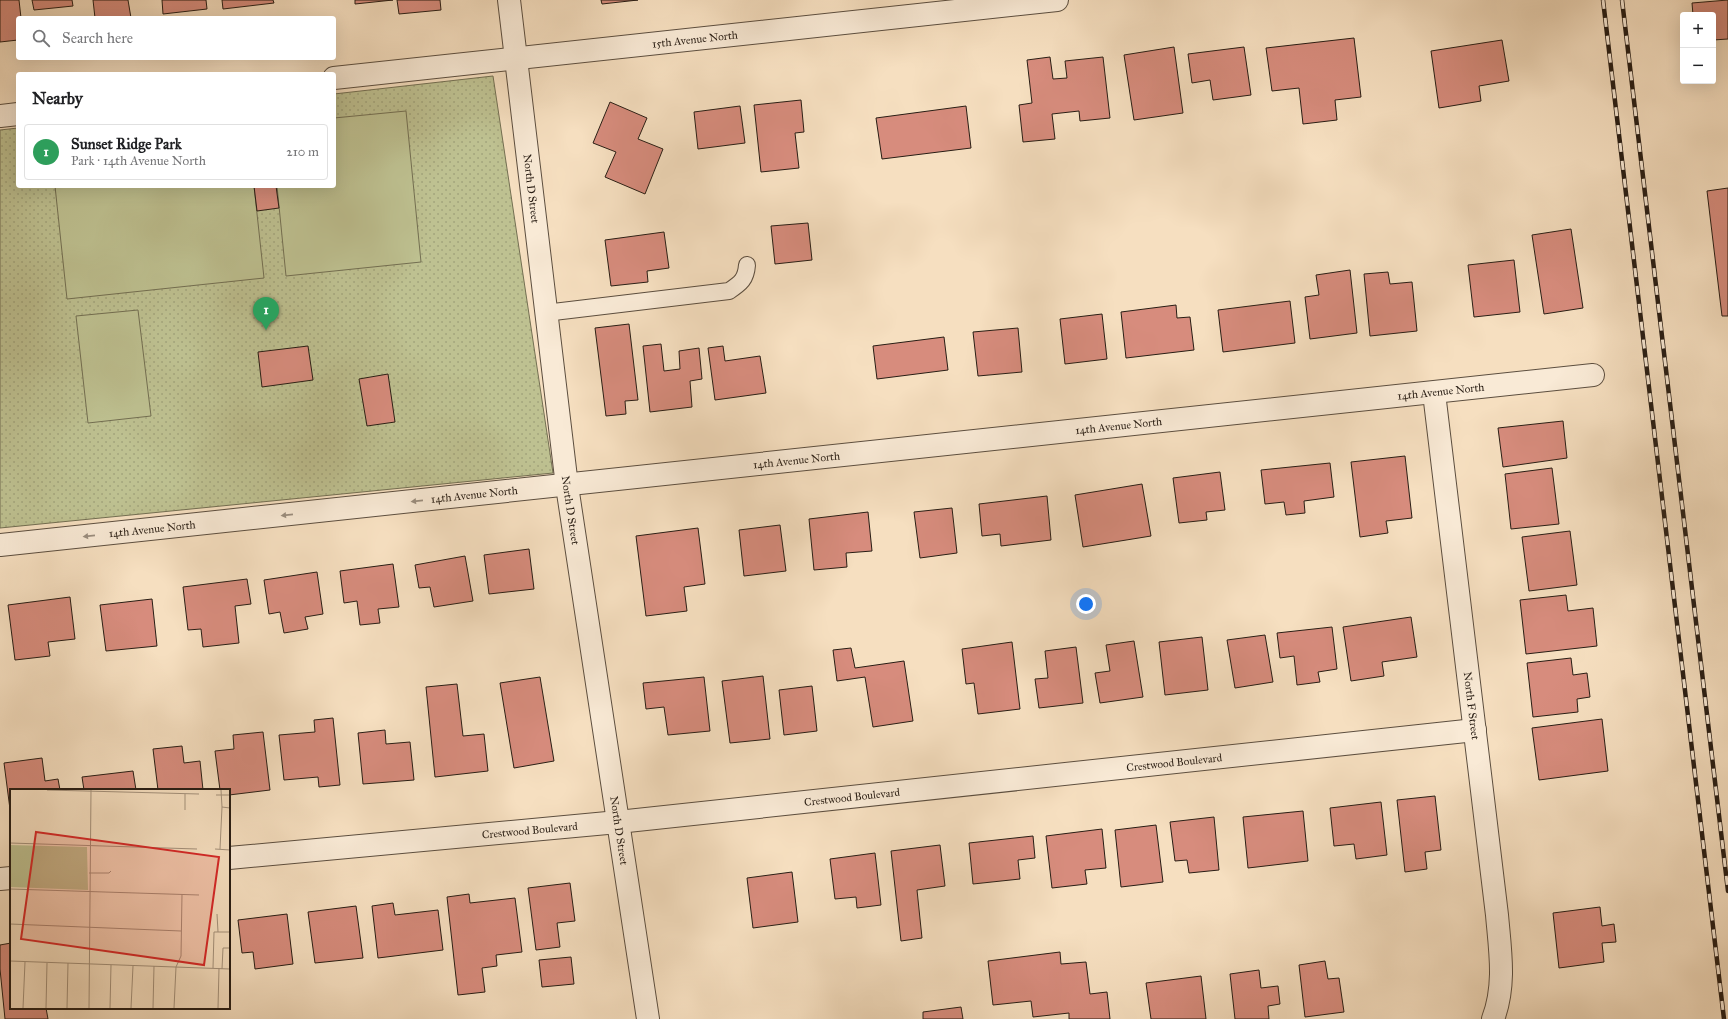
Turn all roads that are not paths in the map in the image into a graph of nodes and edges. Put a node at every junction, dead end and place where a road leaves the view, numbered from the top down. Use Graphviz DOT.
graph roads {
  1 [pos="509,0"];
  2 [pos="1057,0"];
  3 [pos="516,58"];
  4 [pos="336,78"];
  5 [pos="16,114"];
  6 [pos="0,116"];
  7 [pos="747,265"];
  8 [pos="545,313"];
  9 [pos="1593,375"];
  10 [pos="1434,393"];
  11 [pos="567,486"];
  12 [pos="0,545"];
  13 [pos="1475,730"];
  14 [pos="618,822"];
  15 [pos="230,858"];
  16 [pos="10,878"];
  17 [pos="0,879"];
  18 [pos="648,1019"];
  19 [pos="1493,1019"];
  1 -- 3 [label="street, North D Street"];
  2 -- 3 [label="street, 15th Avenue North"];
  3 -- 4 [label="street, 15th Avenue North"];
  3 -- 8 [label="street, North D Street"];
  5 -- 6 [label="street"];
  7 -- 8 [label="lane"];
  8 -- 11 [label="street, North D Street"];
  9 -- 10 [label="street, 14th Avenue North"];
  10 -- 11 [label="street, 14th Avenue North"];
  10 -- 13 [label="street, North F Street"];
  11 -- 12 [label="street, 14th Avenue North, one-way"];
  11 -- 14 [label="street, North D Street"];
  13 -- 14 [label="street, Crestwood Boulevard"];
  13 -- 19 [label="street, North F Street"];
  14 -- 15 [label="street, Crestwood Boulevard"];
  14 -- 18 [label="street, North D Street"];
  16 -- 17 [label="street"];
}
